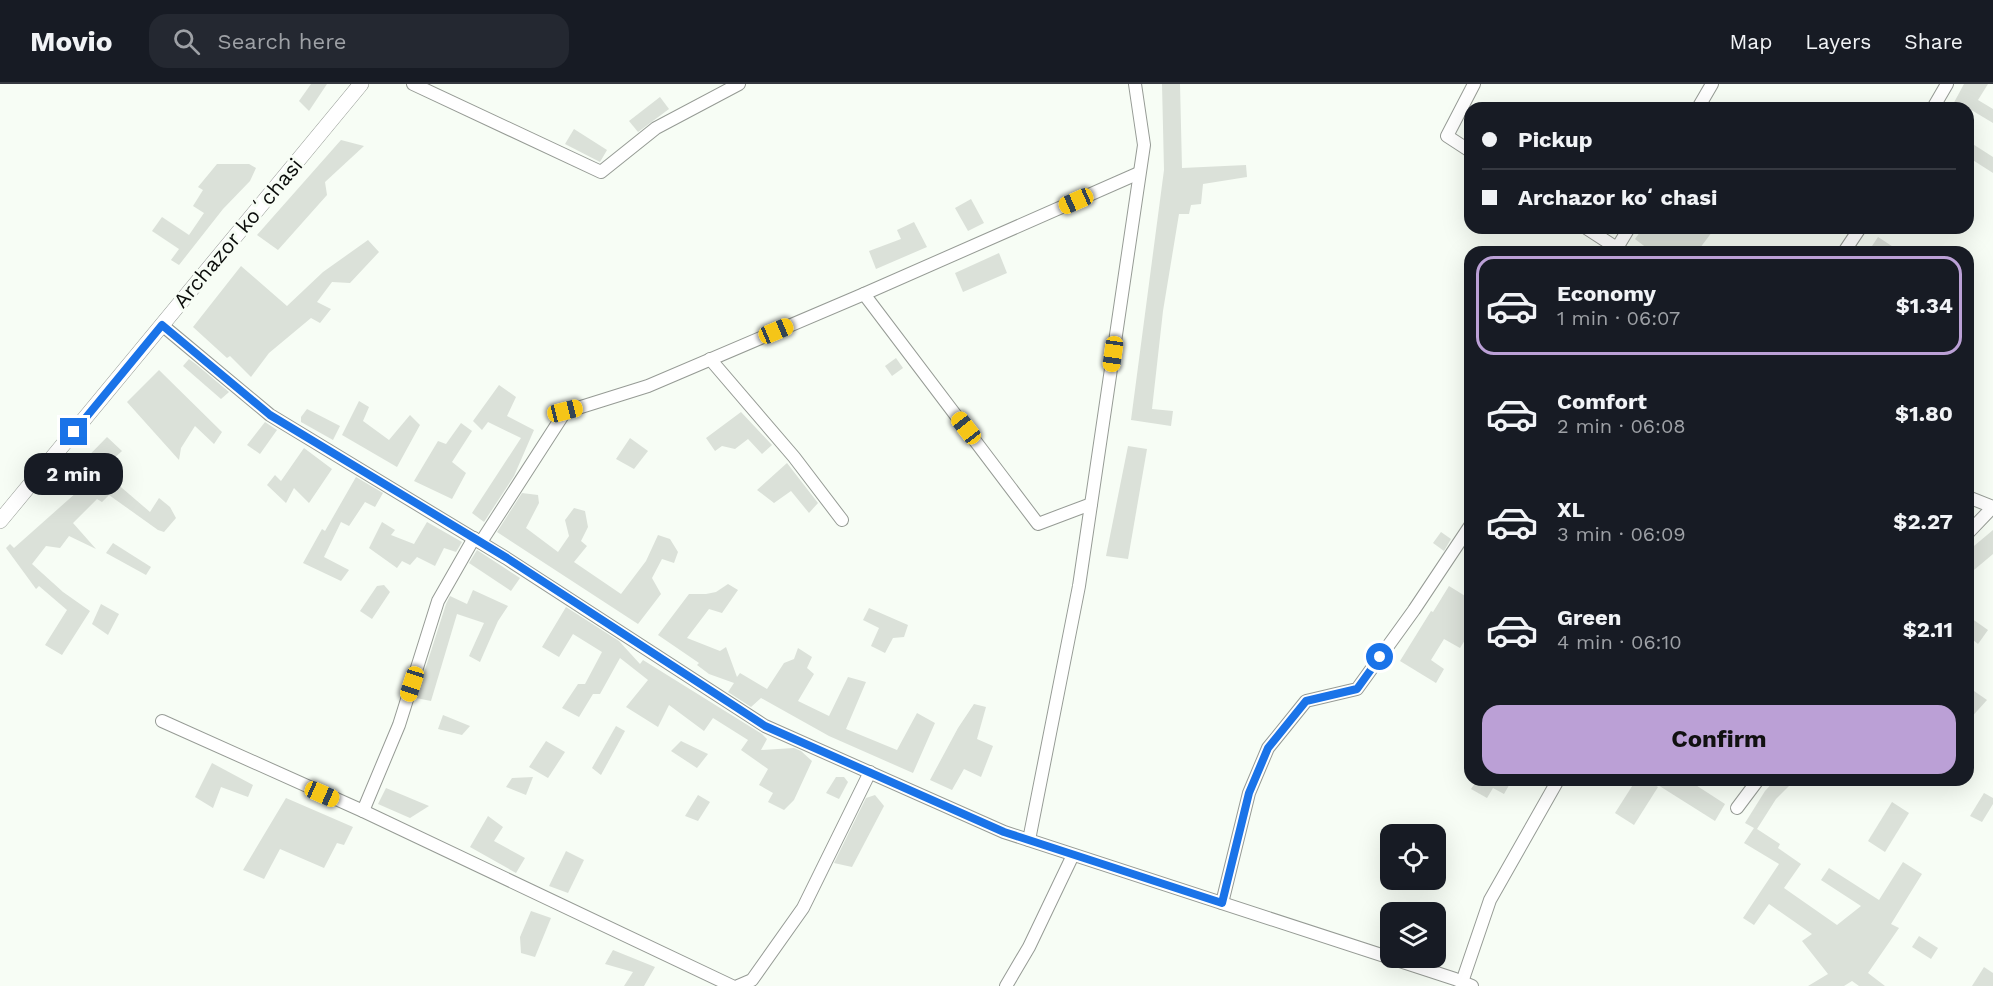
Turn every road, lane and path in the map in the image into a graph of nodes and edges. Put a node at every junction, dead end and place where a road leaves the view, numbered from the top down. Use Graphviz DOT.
graph roads {
  1 [pos="361,84"];
  2 [pos="413,84"];
  3 [pos="739,84"];
  4 [pos="1135,84"];
  5 [pos="1474,84"];
  6 [pos="1712,84"];
  7 [pos="1947,84"];
  8 [pos="1465,102"];
  9 [pos="1702,102"];
  10 [pos="1936,102"];
  11 [pos="1464,103"];
  12 [pos="1464,147"];
  13 [pos="1139,173"];
  14 [pos="1595,234"];
  15 [pos="1614,246"];
  16 [pos="864,294"];
  17 [pos="162,325"];
  18 [pos="710,359"];
  19 [pos="1974,499"];
  20 [pos="1091,504"];
  21 [pos="1992,508"];
  22 [pos="842,520"];
  23 [pos="0,521"];
  24 [pos="1974,527"];
  25 [pos="1464,535"];
  26 [pos="477,540"];
  27 [pos="162,721"];
  28 [pos="870,772"];
  29 [pos="1555,786"];
  30 [pos="1754,786"];
  31 [pos="1737,808"];
  32 [pos="363,812"];
  33 [pos="1029,840"];
  34 [pos="1073,855"];
  35 [pos="1222,903"];
  36 [pos="1467,984"];
  37 [pos="732,986"];
  38 [pos="738,986"];
  39 [pos="1006,986"];
  1 -- 17 [label="street, Archazor koʻchasi"];
  2 -- 3 [label="street"];
  4 -- 13 [label="street"];
  5 -- 8 [label="street"];
  6 -- 9 [label="street"];
  7 -- 10 [label="street"];
  11 -- 12 [label="street"];
  13 -- 16 [label="street"];
  13 -- 20 [label="street"];
  14 -- 15 [label="street"];
  16 -- 18 [label="street"];
  16 -- 20 [label="street"];
  17 -- 23 [label="street, Archazor koʻchasi"];
  17 -- 26 [label="street"];
  18 -- 22 [label="street"];
  18 -- 26 [label="street"];
  19 -- 21 [label="street"];
  20 -- 33 [label="street"];
  21 -- 24 [label="street"];
  25 -- 35 [label="street"];
  26 -- 28 [label="street"];
  26 -- 32 [label="street"];
  27 -- 32 [label="street"];
  28 -- 33 [label="street"];
  28 -- 38 [label="street"];
  29 -- 36 [label="street"];
  30 -- 31 [label="street"];
  32 -- 37 [label="street"];
  33 -- 34 [label="street"];
  34 -- 35 [label="street"];
  34 -- 39 [label="street"];
  35 -- 36 [label="street"];
}
